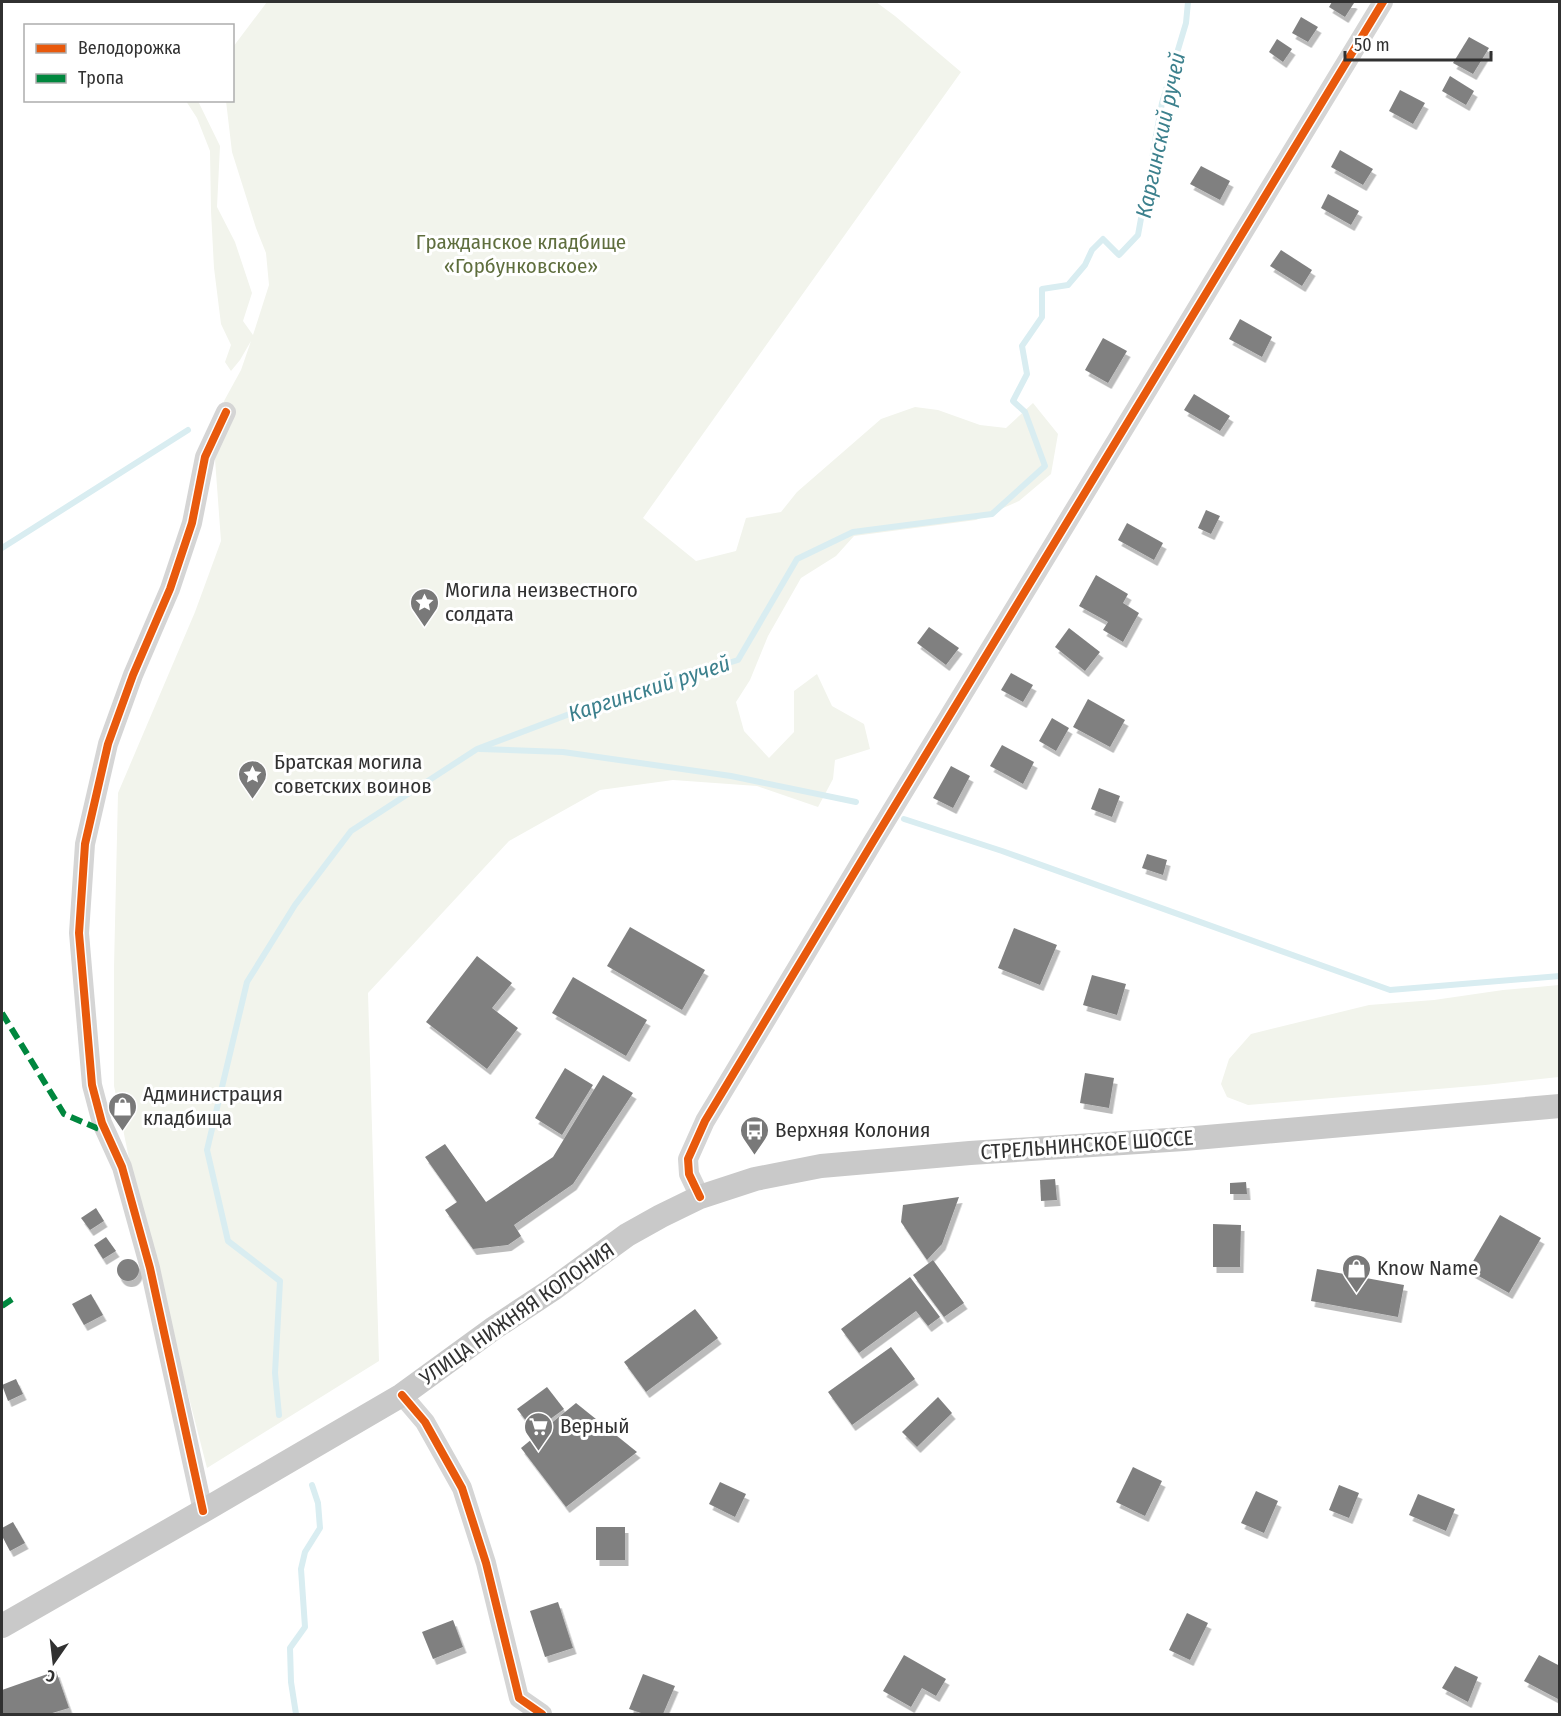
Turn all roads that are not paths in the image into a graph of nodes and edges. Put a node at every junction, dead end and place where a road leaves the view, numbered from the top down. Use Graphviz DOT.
graph roads {
  1 [pos="1383,2"];
  2 [pos="226,412"];
  3 [pos="1560,1106"];
  4 [pos="700,1197"];
  5 [pos="627,1235"];
  6 [pos="402,1395"];
  7 [pos="203,1511"];
  8 [pos="2,1626"];
  9 [pos="543,1714"];
  1 -- 4 [label="street"];
  2 -- 7 [label="street"];
  3 -- 4 [label="main road, СТРЕЛЬНИНСКОЕ ШОССЕ"];
  4 -- 5 [label="main road, СТРЕЛЬНИНСКОЕ ШОССЕ"];
  5 -- 6 [label="main road, УЛИЦА НИЖНЯЯ КОЛОНИЯ"];
  6 -- 7 [label="main road, УЛИЦА НИЖНЯЯ КОЛОНИЯ"];
  6 -- 9 [label="street"];
  7 -- 8 [label="main road, УЛИЦА НИЖНЯЯ КОЛОНИЯ"];
}
